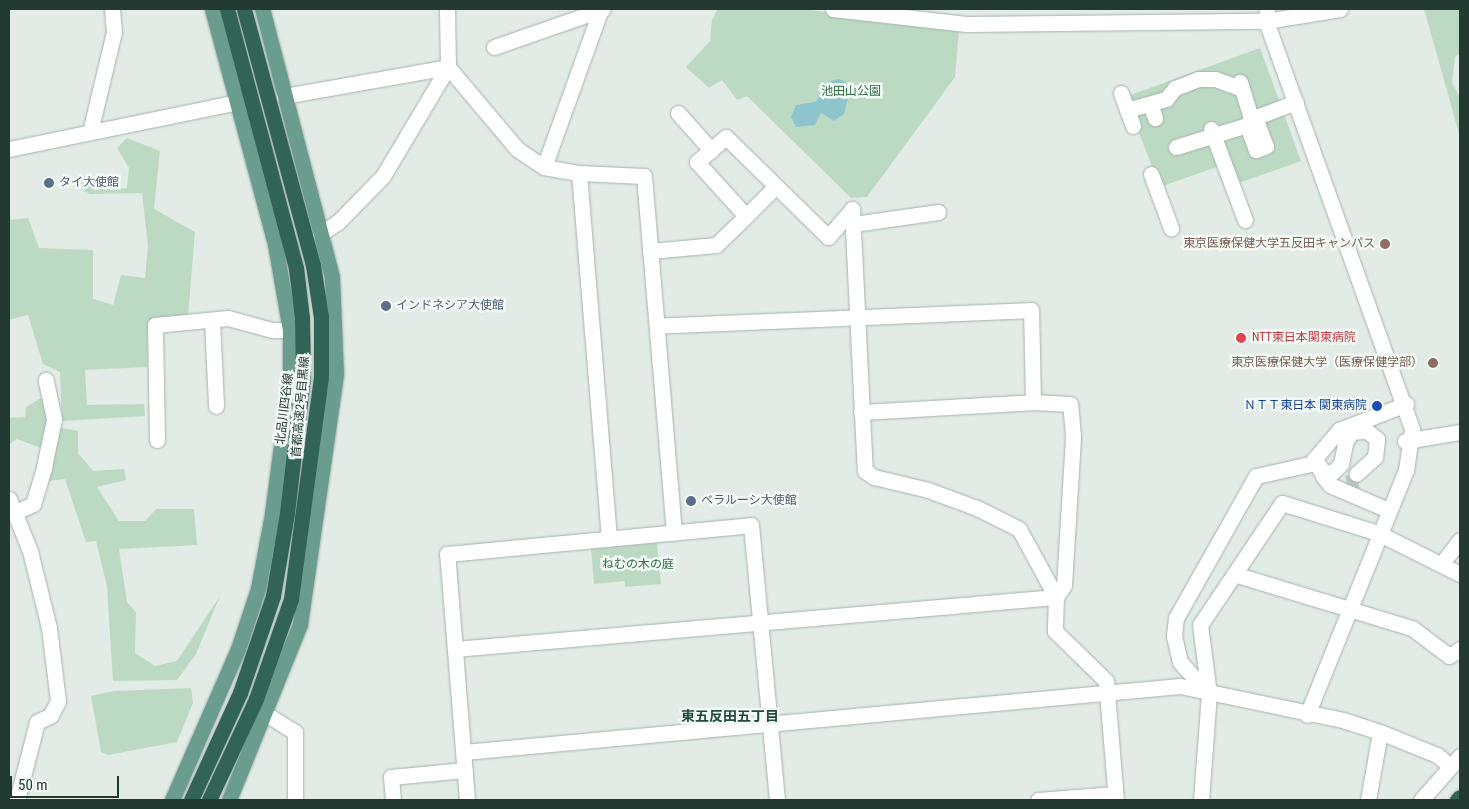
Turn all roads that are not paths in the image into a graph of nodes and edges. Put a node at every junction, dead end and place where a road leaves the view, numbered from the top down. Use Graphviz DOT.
graph roads {
  1 [pos="112,9"];
  2 [pos="212,9"];
  3 [pos="227,9"];
  4 [pos="244,9"];
  5 [pos="262,9"];
  6 [pos="447,9"];
  7 [pos="602,9"];
  8 [pos="833,9"];
  9 [pos="1340,9"];
  10 [pos="1266,15"];
  11 [pos="1000,16"];
  12 [pos="1094,16"];
  13 [pos="494,47"];
  14 [pos="448,67"];
  15 [pos="1121,93"];
  16 [pos="284,96"];
  17 [pos="238,102"];
  18 [pos="1296,102"];
  19 [pos="1150,104"];
  20 [pos="1127,110"];
  21 [pos="678,113"];
  22 [pos="1155,118"];
  23 [pos="1249,122"];
  24 [pos="1133,126"];
  25 [pos="90,132"];
  26 [pos="1212,133"];
  27 [pos="1176,147"];
  28 [pos="9,149"];
  29 [pos="710,150"];
  30 [pos="544,167"];
  31 [pos="578,173"];
  32 [pos="1151,174"];
  33 [pos="776,186"];
  34 [pos="938,212"];
  35 [pos="746,216"];
  36 [pos="1245,220"];
  37 [pos="854,224"];
  38 [pos="1171,228"];
  39 [pos="320,234"];
  40 [pos="650,251"];
  41 [pos="857,317"];
  42 [pos="212,320"];
  43 [pos="658,326"];
  44 [pos="290,330"];
  45 [pos="46,380"];
  46 [pos="1033,402"];
  47 [pos="1406,404"];
  48 [pos="216,406"];
  49 [pos="861,412"];
  50 [pos="1356,422"];
  51 [pos="1460,432"];
  52 [pos="157,440"];
  53 [pos="1408,441"];
  54 [pos="1319,465"];
  55 [pos="9,499"];
  56 [pos="1388,510"];
  57 [pos="16,512"];
  58 [pos="674,533"];
  59 [pos="1378,533"];
  60 [pos="609,539"];
  61 [pos="1460,540"];
  62 [pos="1442,563"];
  63 [pos="1234,574"];
  64 [pos="1460,574"];
  65 [pos="1056,597"];
  66 [pos="1348,607"];
  67 [pos="760,623"];
  68 [pos="454,650"];
  69 [pos="1460,650"];
  70 [pos="1108,694"];
  71 [pos="1209,694"];
  72 [pos="266,714"];
  73 [pos="1306,715"];
  74 [pos="769,726"];
  75 [pos="1380,732"];
  76 [pos="464,752"];
  77 [pos="1455,761"];
  78 [pos="465,770"];
  79 [pos="1116,797"];
  80 [pos="1460,797"];
  81 [pos="17,800"];
  82 [pos="172,800"];
  83 [pos="191,800"];
  84 [pos="209,800"];
  85 [pos="229,800"];
  86 [pos="295,800"];
  87 [pos="394,800"];
  88 [pos="467,800"];
  89 [pos="777,800"];
  90 [pos="1038,800"];
  91 [pos="1201,800"];
  92 [pos="1368,800"];
  93 [pos="1421,800"];
  94 [pos="1457,800"];
  1 -- 25 [label="street"];
  2 -- 17 [label="main road, 北品川四谷線"];
  3 -- 83 [label="highway, 首都高速2号目黒線"];
  4 -- 84 [label="highway, 首都高速2号目黒線"];
  5 -- 16 [label="main road"];
  6 -- 14 [label="street"];
  7 -- 13 [label="street"];
  7 -- 30 [label="street"];
  8 -- 11 [label="street"];
  9 -- 10 [label="street"];
  10 -- 12 [label="street"];
  10 -- 18 [label="street"];
  11 -- 12 [label="street"];
  14 -- 16 [label="street"];
  14 -- 30 [label="street"];
  14 -- 39 [label="street"];
  15 -- 20 [label="street"];
  16 -- 39 [label="main road"];
  17 -- 25 [label="street"];
  17 -- 44 [label="main road, 北品川四谷線"];
  18 -- 23 [label="street"];
  18 -- 47 [label="street"];
  19 -- 20 [label="street"];
  19 -- 22 [label="street"];
  19 -- 23 [label="street"];
  20 -- 24 [label="street"];
  21 -- 29 [label="street"];
  23 -- 26 [label="street"];
  25 -- 28 [label="street"];
  26 -- 27 [label="street"];
  26 -- 36 [label="street"];
  29 -- 33 [label="street"];
  29 -- 35 [label="street"];
  30 -- 31 [label="street"];
  31 -- 40 [label="street"];
  31 -- 60 [label="street"];
  32 -- 38 [label="street"];
  33 -- 35 [label="street"];
  33 -- 37 [label="street"];
  34 -- 37 [label="street"];
  35 -- 40 [label="street"];
  37 -- 41 [label="street"];
  39 -- 72 [label="main road"];
  40 -- 43 [label="street"];
  41 -- 43 [label="street"];
  41 -- 46 [label="street"];
  41 -- 49 [label="street"];
  42 -- 44 [label="street"];
  42 -- 48 [label="street"];
  42 -- 52 [label="street"];
  43 -- 58 [label="street"];
  44 -- 82 [label="main road, 北品川四谷線"];
  45 -- 57 [label="street"];
  46 -- 49 [label="street"];
  46 -- 65 [label="street"];
  47 -- 50 [label="street"];
  47 -- 53 [label="street"];
  49 -- 65 [label="street"];
  50 -- 54 [label="street"];
  50 -- 54 [label="street"];
  51 -- 53 [label="street"];
  53 -- 56 [label="street"];
  54 -- 56 [label="street"];
  54 -- 71 [label="street"];
  55 -- 57 [label="street"];
  56 -- 59 [label="street"];
  57 -- 81 [label="street"];
  58 -- 60 [label="street"];
  58 -- 67 [label="street"];
  59 -- 62 [label="street"];
  59 -- 63 [label="street"];
  59 -- 66 [label="street"];
  60 -- 68 [label="street"];
  61 -- 62 [label="street"];
  62 -- 64 [label="street"];
  63 -- 66 [label="street"];
  63 -- 71 [label="street"];
  65 -- 67 [label="street"];
  65 -- 70 [label="street"];
  66 -- 69 [label="street"];
  66 -- 73 [label="street"];
  67 -- 68 [label="street"];
  67 -- 74 [label="street"];
  68 -- 76 [label="street"];
  70 -- 71 [label="street"];
  70 -- 74 [label="street"];
  70 -- 79 [label="street"];
  71 -- 73 [label="street"];
  71 -- 91 [label="street"];
  72 -- 85 [label="main road"];
  72 -- 86 [label="street"];
  73 -- 75 [label="street"];
  74 -- 76 [label="street"];
  74 -- 89 [label="street"];
  75 -- 77 [label="street"];
  75 -- 92 [label="street"];
  76 -- 78 [label="street"];
  77 -- 93 [label="street"];
  78 -- 87 [label="street"];
  78 -- 88 [label="street"];
  79 -- 90 [label="street"];
  80 -- 94 [label="highway"];
}
